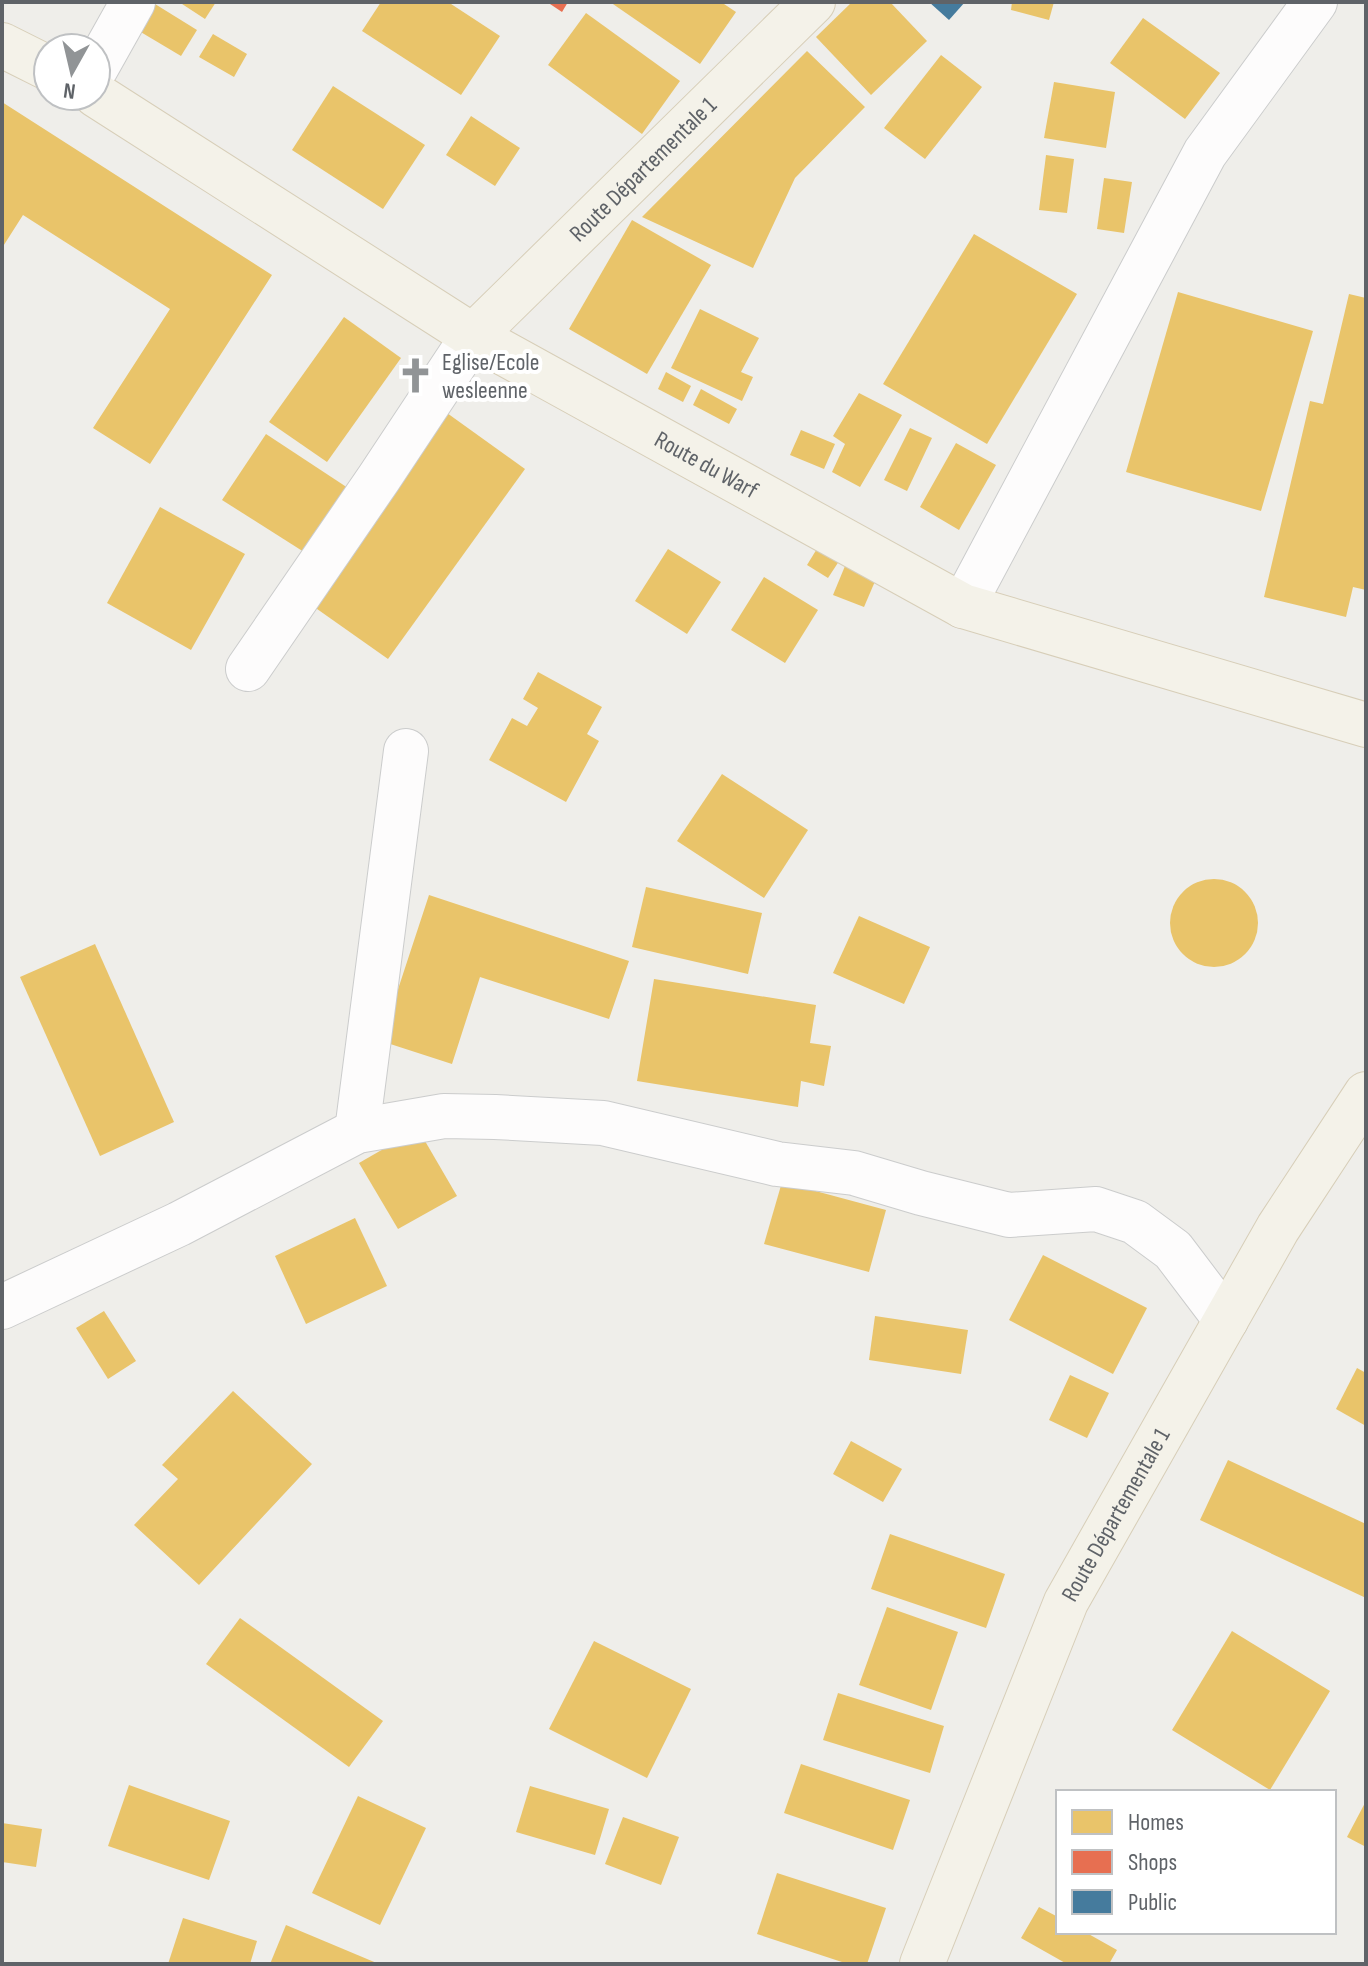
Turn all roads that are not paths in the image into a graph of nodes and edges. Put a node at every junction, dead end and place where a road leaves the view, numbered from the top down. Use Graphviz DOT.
graph roads {
  1 [pos="133,2"];
  2 [pos="813,2"];
  3 [pos="1315,2"];
  4 [pos="112,39"];
  5 [pos="2,45"];
  6 [pos="32,60"];
  7 [pos="112,105"];
  8 [pos="473,336"];
  9 [pos="963,606"];
  10 [pos="248,669"];
  11 [pos="1366,725"];
  12 [pos="406,751"];
  13 [pos="1366,1094"];
  14 [pos="357,1131"];
  15 [pos="2,1307"];
  16 [pos="1226,1320"];
  17 [pos="922,1964"];
  1 -- 4 [label="street"];
  2 -- 8 [label="main road, Route Départementale 1"];
  3 -- 9 [label="street"];
  5 -- 6 [label="main road"];
  7 -- 8 [label="main road, Route du Warf"];
  8 -- 9 [label="main road, Route du Warf"];
  8 -- 10 [label="street"];
  9 -- 11 [label="main road, Route du Warf"];
  12 -- 14 [label="street"];
  13 -- 16 [label="main road, Route Départementale 1"];
  14 -- 15 [label="street"];
  14 -- 16 [label="street"];
  16 -- 17 [label="main road, Route Départementale 1"];
}
